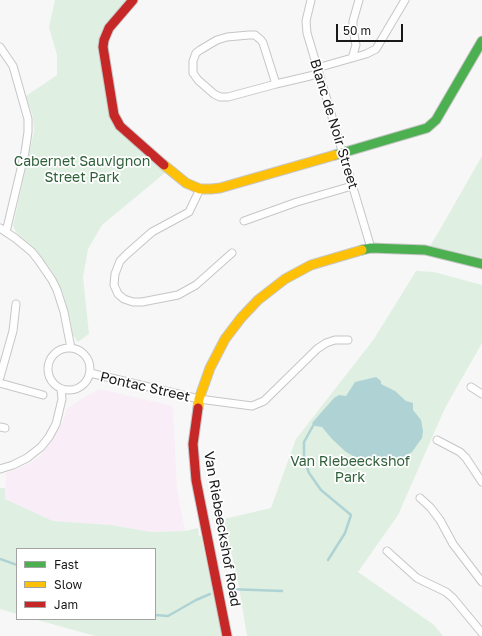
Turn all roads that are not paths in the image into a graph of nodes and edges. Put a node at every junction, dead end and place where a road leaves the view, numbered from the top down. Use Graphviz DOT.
graph roads {
  1 [pos="133,0"];
  2 [pos="311,0"];
  3 [pos="359,0"];
  4 [pos="405,0"];
  5 [pos="482,41"];
  6 [pos="0,47"];
  7 [pos="352,58"];
  8 [pos="318,71"];
  9 [pos="276,84"];
  10 [pos="342,153"];
  11 [pos="352,186"];
  12 [pos="200,189"];
  13 [pos="244,222"];
  14 [pos="3,230"];
  15 [pos="371,248"];
  16 [pos="232,253"];
  17 [pos="482,264"];
  18 [pos="16,304"];
  19 [pos="348,340"];
  20 [pos="71,348"];
  21 [pos="90,373"];
  22 [pos="0,377"];
  23 [pos="0,383"];
  24 [pos="471,387"];
  25 [pos="61,389"];
  26 [pos="482,394"];
  27 [pos="43,395"];
  28 [pos="199,399"];
  29 [pos="437,440"];
  30 [pos="0,469"];
  31 [pos="482,482"];
  32 [pos="420,498"];
  33 [pos="387,551"];
  34 [pos="482,582"];
  35 [pos="482,633"];
  36 [pos="227,636"];
  1 -- 12 [label="street"];
  2 -- 8 [label="street, Blanc de Noir Street"];
  3 -- 7 [label="street"];
  4 -- 7 [label="street"];
  5 -- 10 [label="street"];
  6 -- 14 [label="street"];
  7 -- 8 [label="street"];
  8 -- 9 [label="street"];
  8 -- 10 [label="street, Blanc de Noir Street"];
  9 -- 9 [label="street"];
  10 -- 11 [label="street, Blanc de Noir Street"];
  10 -- 12 [label="street"];
  11 -- 13 [label="street"];
  11 -- 15 [label="street, Blanc de Noir Street"];
  12 -- 16 [label="street"];
  14 -- 20 [label="street"];
  15 -- 17 [label="street, Van Riebeeckshof Road"];
  15 -- 28 [label="street, Van Riebeeckshof Road"];
  18 -- 22 [label="street"];
  19 -- 28 [label="street, Pontac Street"];
  20 -- 21 [label="street"];
  20 -- 25 [label="street"];
  21 -- 25 [label="street"];
  21 -- 28 [label="street, Pontac Street"];
  23 -- 27 [label="street"];
  24 -- 26 [label="street"];
  25 -- 30 [label="street"];
  28 -- 36 [label="street, Van Riebeeckshof Road"];
  29 -- 31 [label="street"];
  32 -- 34 [label="street"];
  33 -- 35 [label="street"];
}
